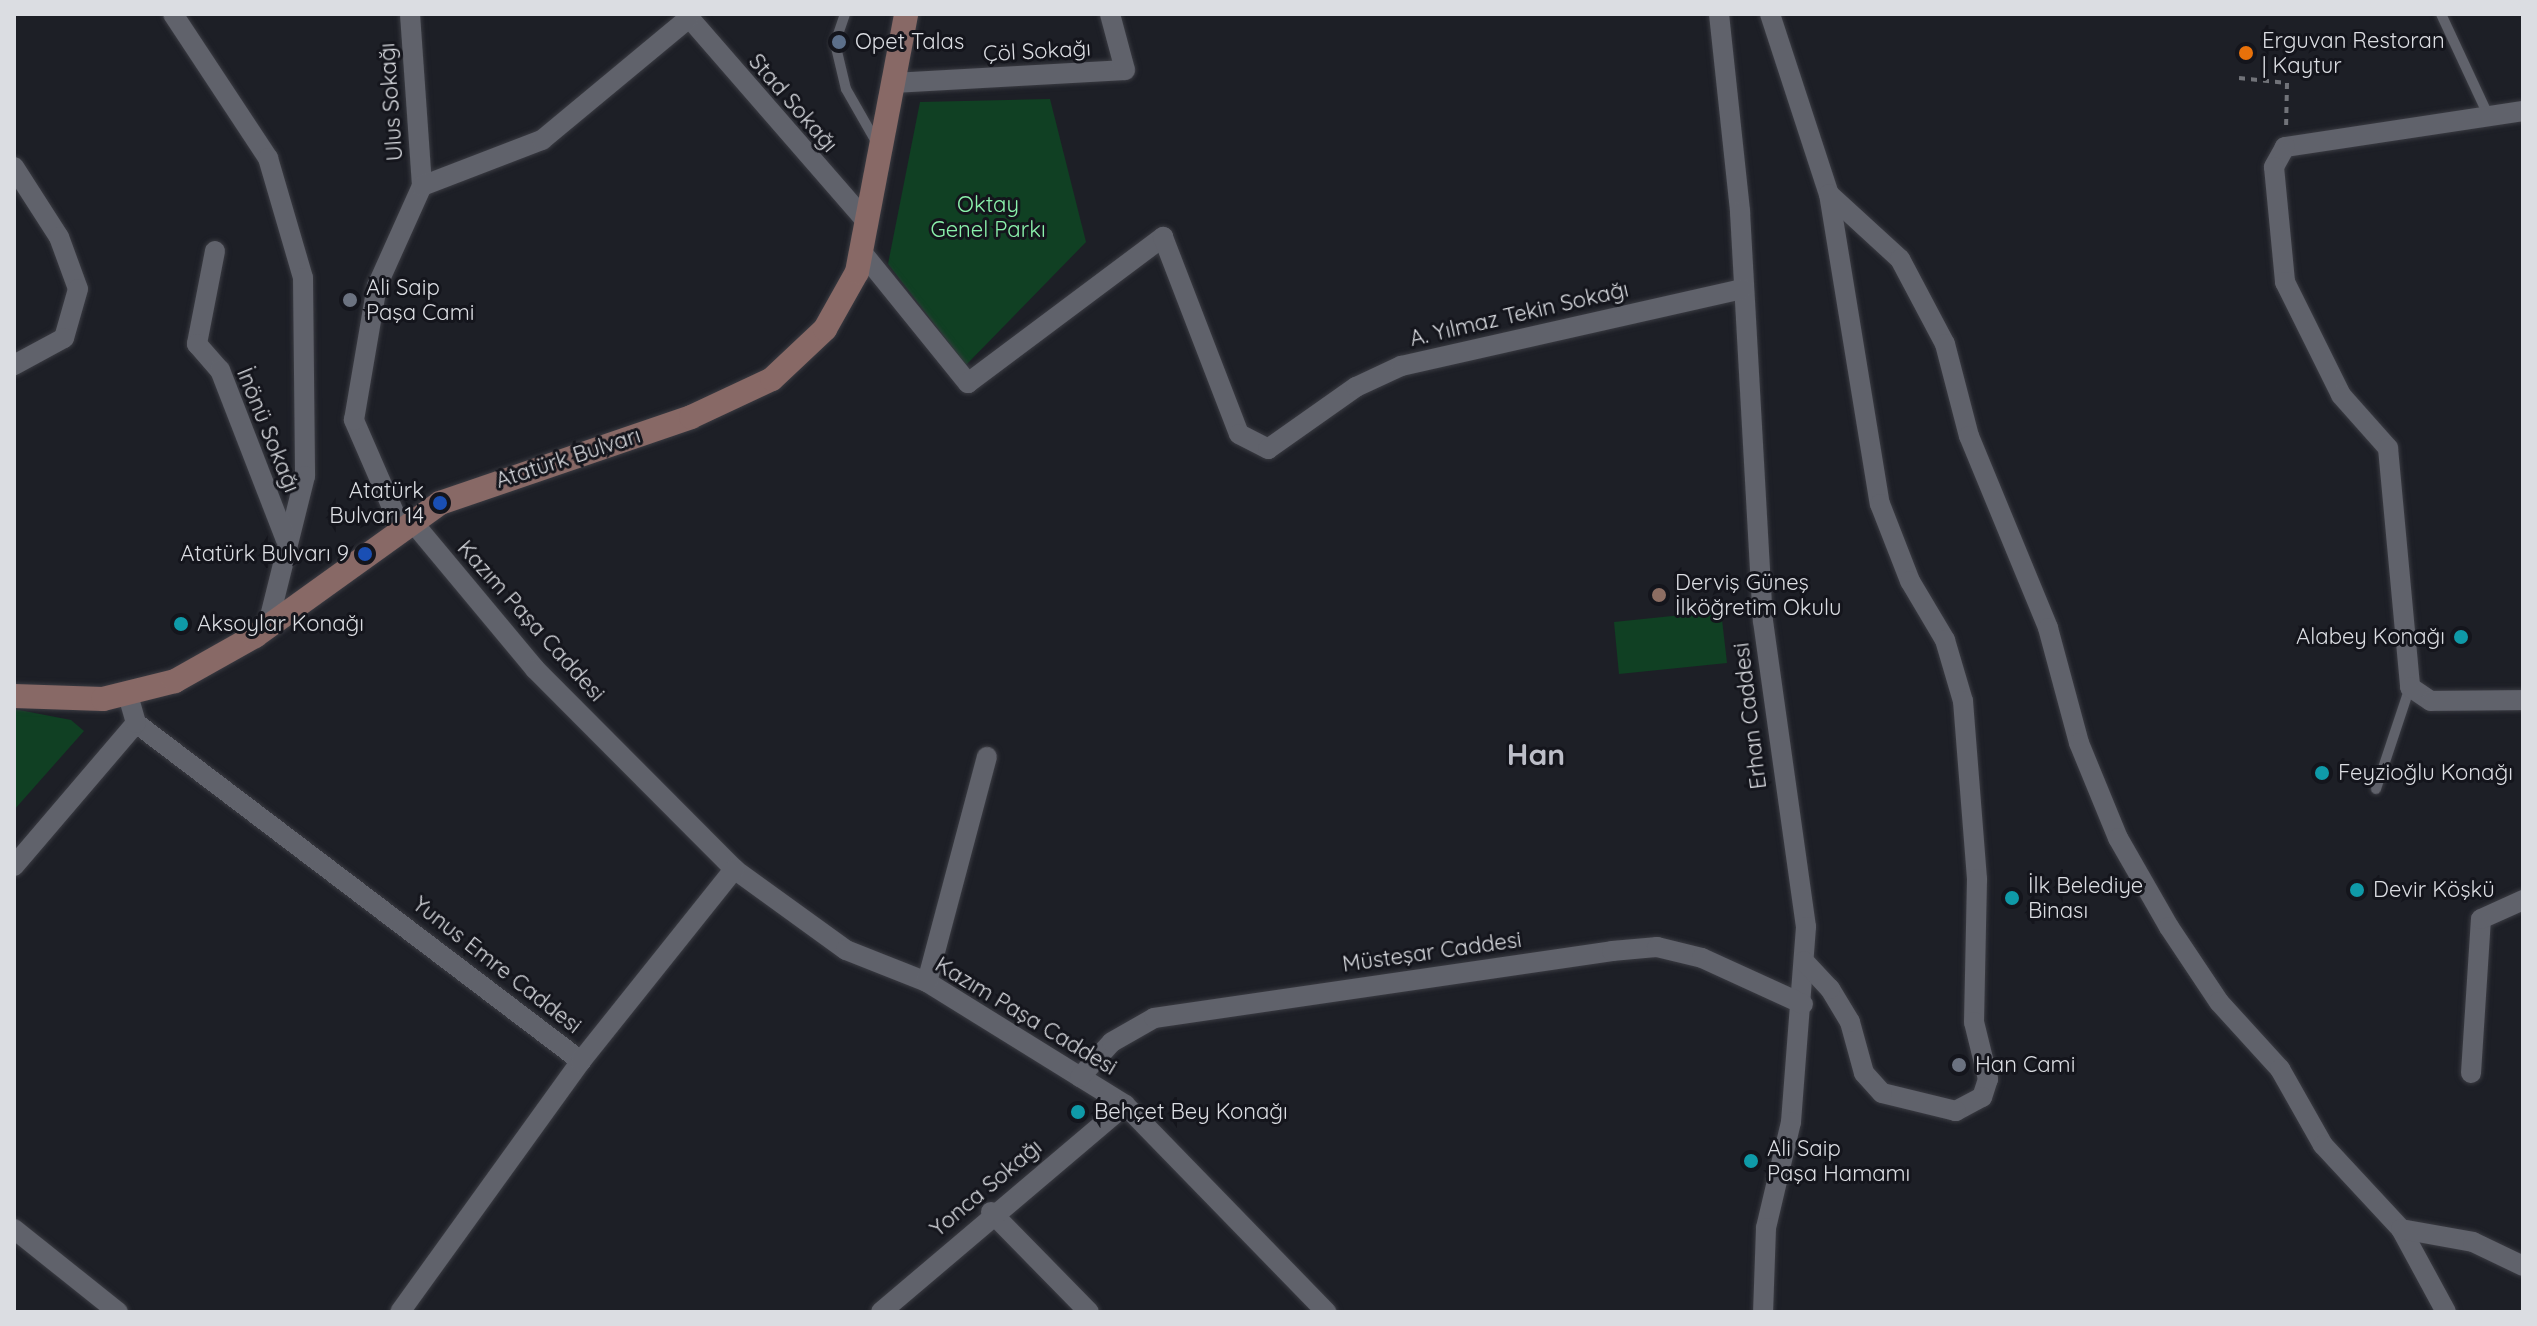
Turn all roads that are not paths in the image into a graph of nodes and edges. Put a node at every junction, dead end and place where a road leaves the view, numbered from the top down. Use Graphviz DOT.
graph roads {
  1 [pos="173,14"];
  2 [pos="410,14"];
  3 [pos="845,14"];
  4 [pos="906,14"];
  5 [pos="1110,14"];
  6 [pos="1719,14"];
  7 [pos="1770,14"];
  8 [pos="2441,14"];
  9 [pos="687,17"];
  10 [pos="894,83"];
  11 [pos="2523,111"];
  12 [pos="2490,118"];
  13 [pos="881,149"];
  14 [pos="14,167"];
  15 [pos="422,186"];
  16 [pos="1829,194"];
  17 [pos="867,222"];
  18 [pos="215,251"];
  19 [pos="861,251"];
  20 [pos="1742,289"];
  21 [pos="14,365"];
  22 [pos="405,523"];
  23 [pos="286,540"];
  24 [pos="267,628"];
  25 [pos="2410,687"];
  26 [pos="128,695"];
  27 [pos="14,696"];
  28 [pos="2523,700"];
  29 [pos="136,723"];
  30 [pos="987,757"];
  31 [pos="2376,789"];
  32 [pos="14,866"];
  33 [pos="734,869"];
  34 [pos="2523,900"];
  35 [pos="1804,961"];
  36 [pos="927,982"];
  37 [pos="1803,1004"];
  38 [pos="581,1061"];
  39 [pos="2471,1073"];
  40 [pos="1080,1077"];
  41 [pos="1125,1105"];
  42 [pos="991,1212"];
  43 [pos="14,1229"];
  44 [pos="2401,1229"];
  45 [pos="2523,1266"];
  46 [pos="118,1312"];
  47 [pos="400,1312"];
  48 [pos="881,1312"];
  49 [pos="1089,1312"];
  50 [pos="1326,1312"];
  51 [pos="1763,1312"];
  52 [pos="2446,1312"];
  1 -- 23 [label="street"];
  2 -- 15 [label="street, Ulus Sokağı"];
  3 -- 13 [label="lane"];
  4 -- 10 [label="main road, Atatürk Bulvarı"];
  5 -- 10 [label="street, Çöl Sokağı"];
  6 -- 20 [label="street, Erhan Caddesi"];
  7 -- 16 [label="street"];
  8 -- 12 [label="lane"];
  9 -- 15 [label="street"];
  9 -- 17 [label="street, Stad Sokağı"];
  10 -- 13 [label="main road, Atatürk Bulvarı"];
  11 -- 12 [label="street"];
  12 -- 25 [label="street"];
  13 -- 17 [label="main road, Atatürk Bulvarı"];
  14 -- 21 [label="street"];
  15 -- 22 [label="street, Kazım Paşa Caddesi"];
  16 -- 35 [label="street"];
  16 -- 44 [label="street"];
  17 -- 19 [label="main road, Atatürk Bulvarı"];
  18 -- 23 [label="street, İnönü Sokağı"];
  19 -- 20 [label="street, A. Yılmaz Tekin Sokağı"];
  19 -- 22 [label="main road, Atatürk Bulvarı"];
  20 -- 35 [label="street, Erhan Caddesi"];
  22 -- 24 [label="main road, Atatürk Bulvarı"];
  22 -- 33 [label="street, Kazım Paşa Caddesi"];
  23 -- 24 [label="street"];
  24 -- 26 [label="main road, Atatürk Bulvarı"];
  25 -- 28 [label="street"];
  25 -- 31 [label="lane"];
  26 -- 27 [label="main road, Atatürk Bulvarı"];
  26 -- 29 [label="street"];
  29 -- 32 [label="street"];
  29 -- 38 [label="street, Yunus Emre Caddesi"];
  30 -- 36 [label="street"];
  33 -- 36 [label="street, Kazım Paşa Caddesi"];
  33 -- 38 [label="street"];
  34 -- 39 [label="street"];
  35 -- 37 [label="street, Erhan Caddesi"];
  36 -- 40 [label="street, Kazım Paşa Caddesi"];
  37 -- 40 [label="street, Müsteşar Caddesi"];
  37 -- 51 [label="street, Erhan Caddesi"];
  38 -- 47 [label="street, Yunus Emre Caddesi"];
  40 -- 41 [label="street, Kazım Paşa Caddesi"];
  41 -- 42 [label="street, Yonca Sokağı"];
  41 -- 50 [label="street, Kazım Paşa Caddesi"];
  42 -- 48 [label="street, Yonca Sokağı"];
  42 -- 49 [label="street"];
  43 -- 46 [label="street"];
  44 -- 45 [label="street"];
  44 -- 52 [label="street"];
}
